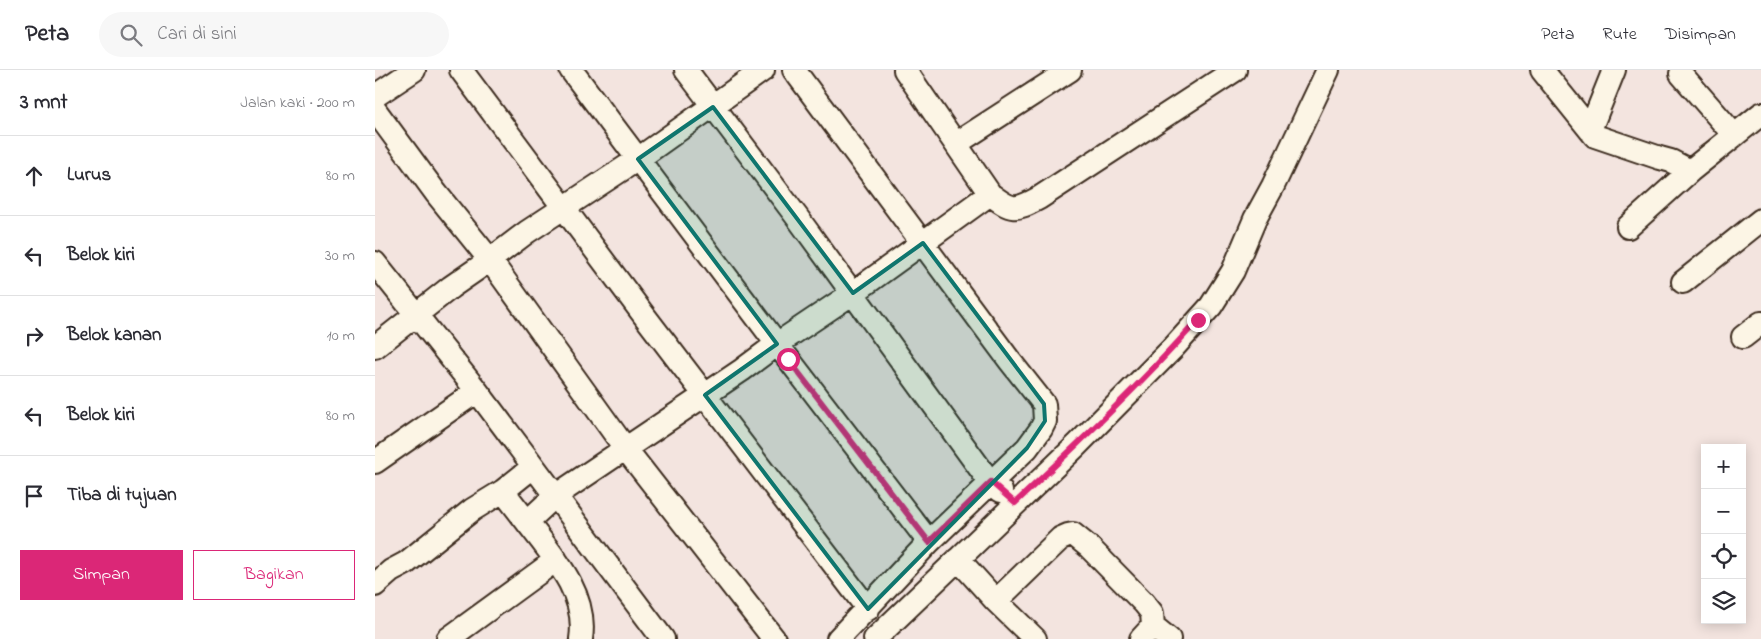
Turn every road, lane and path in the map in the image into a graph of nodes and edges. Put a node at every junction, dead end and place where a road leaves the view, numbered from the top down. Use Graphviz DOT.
graph roads {
  1 [pos="414,70"];
  2 [pos="461,70"];
  3 [pos="571,70"];
  4 [pos="685,70"];
  5 [pos="763,70"];
  6 [pos="794,70"];
  7 [pos="905,70"];
  8 [pos="1070,70"];
  9 [pos="1235,70"];
  10 [pos="1329,70"];
  11 [pos="1541,70"];
  12 [pos="1615,70"];
  13 [pos="1681,74"];
  14 [pos="375,96"];
  15 [pos="713,106"];
  16 [pos="375,110"];
  17 [pos="1761,114"];
  18 [pos="1593,133"];
  19 [pos="1734,135"];
  20 [pos="957,143"];
  21 [pos="638,159"];
  22 [pos="1690,171"];
  23 [pos="990,194"];
  24 [pos="563,208"];
  25 [pos="1761,220"];
  26 [pos="1628,227"];
  27 [pos="923,243"];
  28 [pos="490,260"];
  29 [pos="375,262"];
  30 [pos="1683,282"];
  31 [pos="853,293"];
  32 [pos="416,313"];
  33 [pos="1761,323"];
  34 [pos="1743,338"];
  35 [pos="777,344"];
  36 [pos="375,347"];
  37 [pos="477,391"];
  38 [pos="705,395"];
  39 [pos="625,448"];
  40 [pos="375,462"];
  41 [pos="533,467"];
  42 [pos="991,482"];
  43 [pos="503,491"];
  44 [pos="555,496"];
  45 [pos="1015,503"];
  46 [pos="527,522"];
  47 [pos="929,542"];
  48 [pos="958,559"];
  49 [pos="556,560"];
  50 [pos="375,585"];
  51 [pos="996,601"];
  52 [pos="868,609"];
  53 [pos="889,635"];
  54 [pos="1155,635"];
  55 [pos="448,639"];
  56 [pos="581,639"];
  57 [pos="663,639"];
  58 [pos="774,639"];
  59 [pos="838,639"];
  60 [pos="1035,639"];
  1 -- 14 [label="street"];
  2 -- 24 [label="street"];
  3 -- 21 [label="street"];
  4 -- 15 [label="street"];
  5 -- 15 [label="street"];
  6 -- 27 [label="street"];
  7 -- 20 [label="street"];
  8 -- 20 [label="street"];
  9 -- 23 [label="street"];
  10 -- 45 [label="street"];
  11 -- 18 [label="street"];
  12 -- 18 [label="street"];
  13 -- 19 [label="street"];
  15 -- 21 [label="street"];
  15 -- 31 [label="street"];
  16 -- 28 [label="street"];
  17 -- 19 [label="street"];
  18 -- 22 [label="street"];
  19 -- 22 [label="street"];
  20 -- 23 [label="street"];
  21 -- 24 [label="street"];
  21 -- 35 [label="street"];
  22 -- 26 [label="street"];
  23 -- 27 [label="street"];
  24 -- 28 [label="street"];
  24 -- 38 [label="street"];
  25 -- 30 [label="street"];
  27 -- 31 [label="street"];
  27 -- 42 [label="street"];
  28 -- 32 [label="street"];
  28 -- 39 [label="street"];
  29 -- 32 [label="street"];
  31 -- 35 [label="street"];
  31 -- 42 [label="street"];
  32 -- 36 [label="street"];
  32 -- 37 [label="street"];
  33 -- 34 [label="street"];
  35 -- 38 [label="street"];
  35 -- 47 [label="street"];
  37 -- 40 [label="street"];
  37 -- 41 [label="street"];
  38 -- 39 [label="street"];
  38 -- 52 [label="street"];
  39 -- 44 [label="street"];
  39 -- 58 [label="street"];
  41 -- 43 [label="street"];
  41 -- 44 [label="street"];
  42 -- 45 [label="street"];
  42 -- 47 [label="street"];
  43 -- 46 [label="street"];
  43 -- 50 [label="street"];
  44 -- 46 [label="street"];
  44 -- 57 [label="street"];
  45 -- 48 [label="street"];
  46 -- 49 [label="street"];
  47 -- 52 [label="street"];
  48 -- 51 [label="street"];
  48 -- 53 [label="street"];
  49 -- 55 [label="street"];
  49 -- 56 [label="street"];
  51 -- 54 [label="street"];
  51 -- 60 [label="street"];
  52 -- 59 [label="street"];
}
